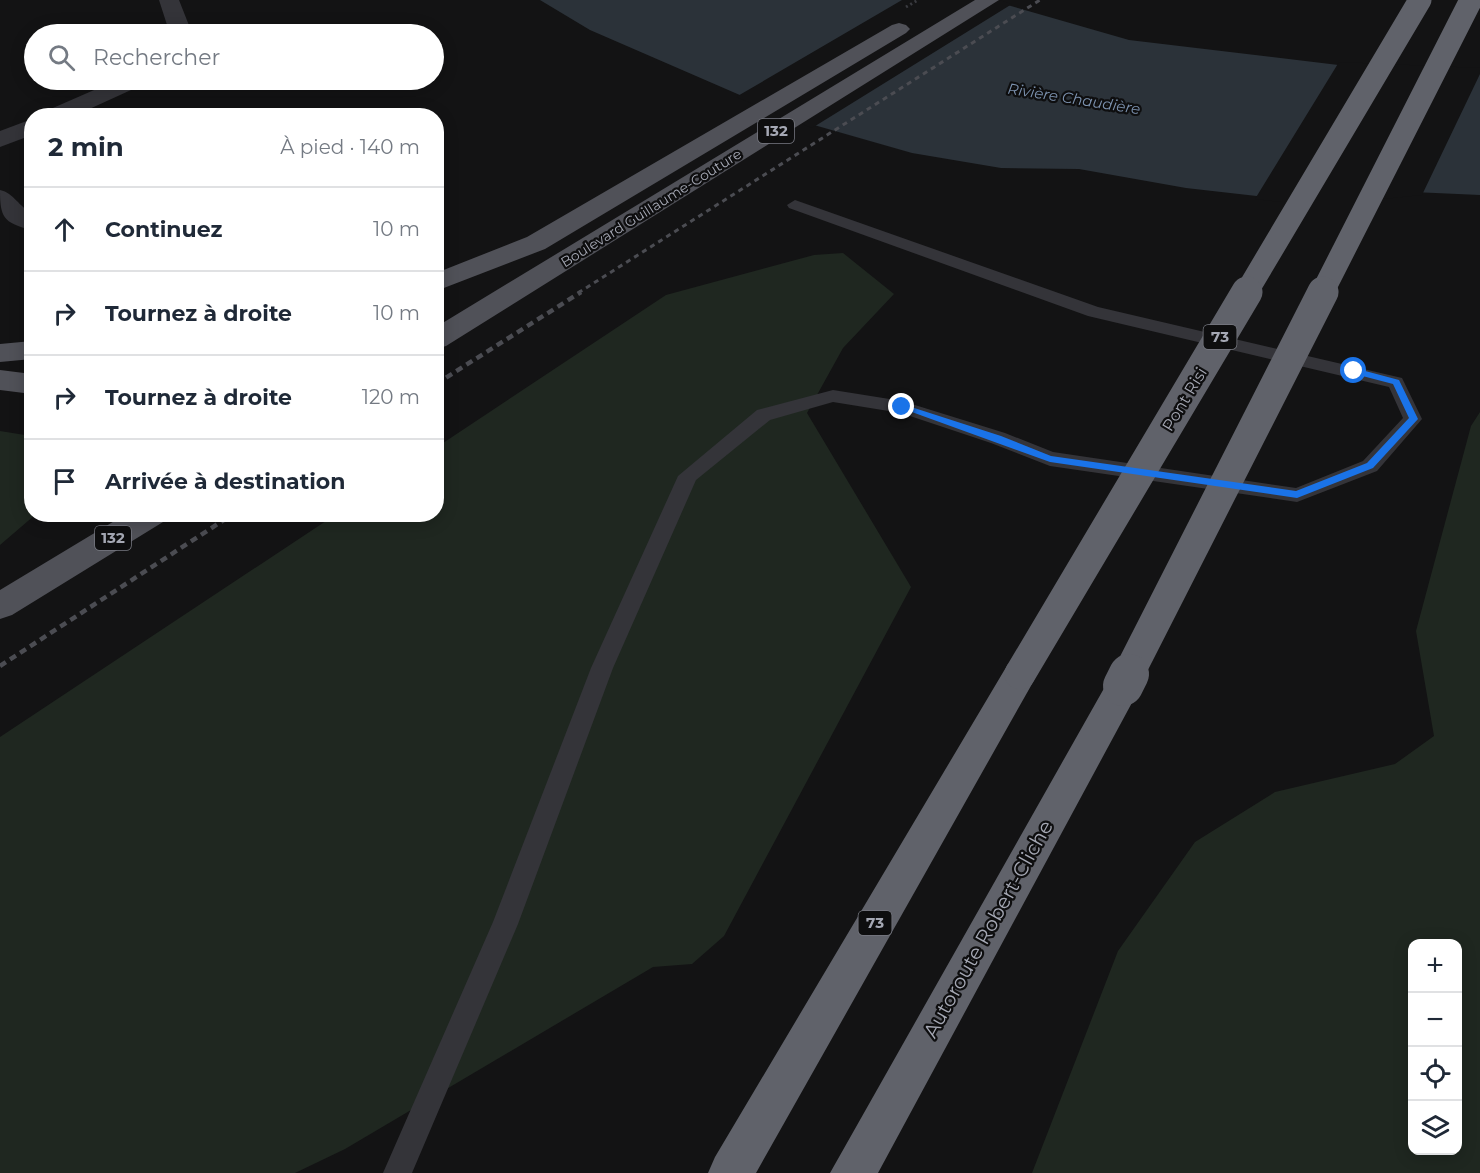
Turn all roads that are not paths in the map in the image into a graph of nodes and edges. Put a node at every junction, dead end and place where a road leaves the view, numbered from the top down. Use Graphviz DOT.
graph roads {
  1 [pos="169,0"];
  2 [pos="948,0"];
  3 [pos="989,0"];
  4 [pos="1420,0"];
  5 [pos="1471,0"];
  6 [pos="178,24"];
  7 [pos="112,90"];
  8 [pos="72,108"];
  9 [pos="24,130"];
  10 [pos="0,140"];
  11 [pos="0,197"];
  12 [pos="795,204"];
  13 [pos="24,219"];
  14 [pos="444,280"];
  15 [pos="444,335"];
  16 [pos="24,351"];
  17 [pos="0,353"];
  18 [pos="0,380"];
  19 [pos="24,383"];
  20 [pos="103,522"];
  21 [pos="139,522"];
  22 [pos="75,562"];
  23 [pos="0,606"];
  24 [pos="397,1173"];
  25 [pos="730,1173"];
  26 [pos="853,1173"];
  1 -- 6 [label="street"];
  2 -- 14 [label="main road, Boulevard Guillaume-Couture / 132"];
  3 -- 15 [label="main road, Boulevard Guillaume-Couture / 132"];
  4 -- 25 [label="highway, Pont Risi / 73, bridge"];
  5 -- 26 [label="highway, Autoroute Robert-Cliche, bridge"];
  7 -- 8 [label="street"];
  9 -- 10 [label="street"];
  11 -- 13 [label="street"];
  12 -- 24 [label="lane"];
  16 -- 17 [label="main road"];
  18 -- 19 [label="main road"];
  20 -- 22 [label="main road"];
  21 -- 22 [label="main road, 132"];
  22 -- 23 [label="main road, 132"];
}
